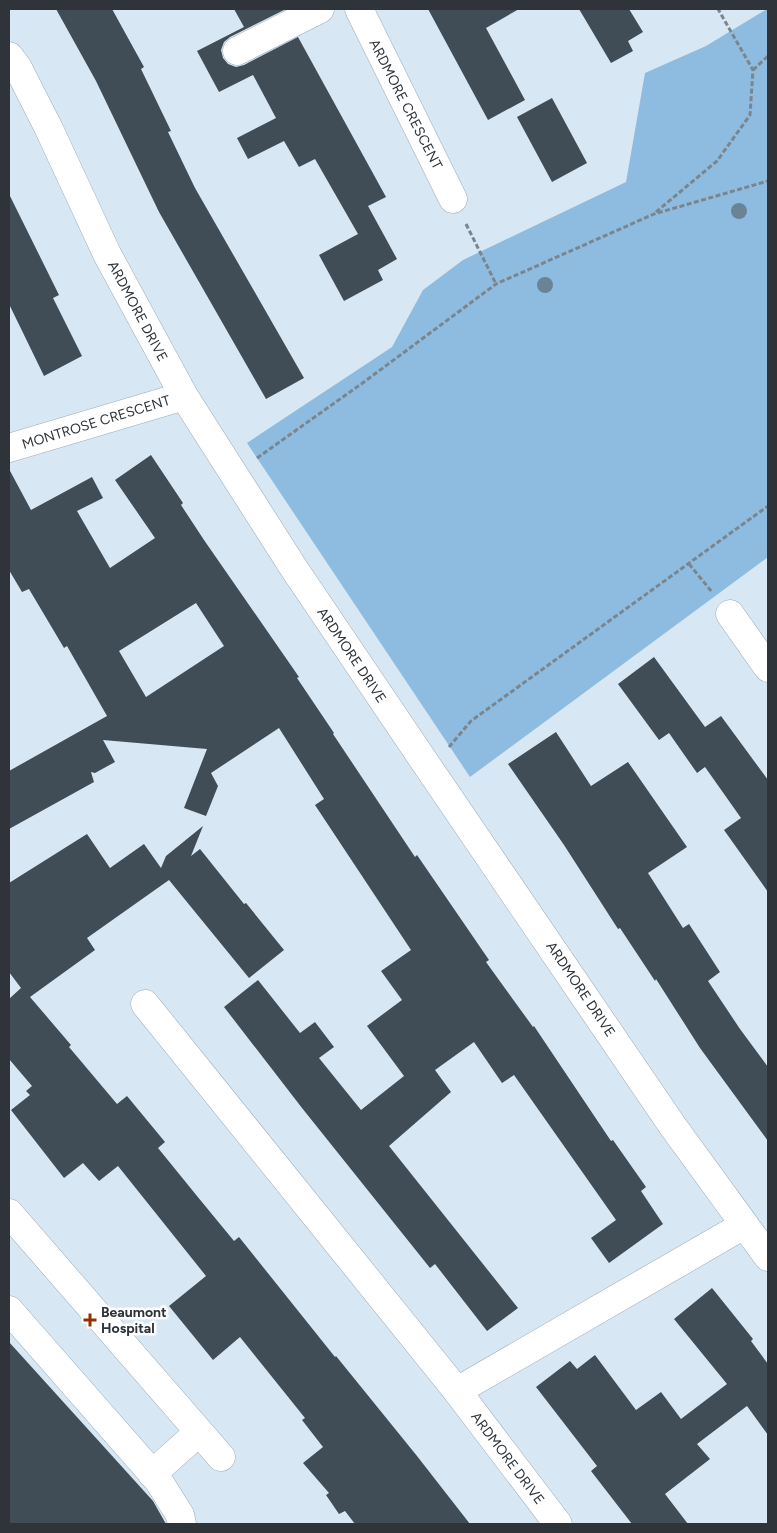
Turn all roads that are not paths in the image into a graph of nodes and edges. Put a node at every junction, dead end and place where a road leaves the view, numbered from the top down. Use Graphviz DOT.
graph roads {
  1 [pos="320,9"];
  2 [pos="359,9"];
  3 [pos="237,51"];
  4 [pos="9,56"];
  5 [pos="454,199"];
  6 [pos="184,396"];
  7 [pos="9,448"];
  8 [pos="730,614"];
  9 [pos="768,668"];
  10 [pos="145,1004"];
  11 [pos="9,1214"];
  12 [pos="744,1225"];
  13 [pos="768,1257"];
  14 [pos="9,1310"];
  15 [pos="457,1391"];
  16 [pos="199,1432"];
  17 [pos="221,1457"];
  18 [pos="152,1474"];
  19 [pos="182,1524"];
  20 [pos="558,1524"];
  1 -- 3 [label="street"];
  2 -- 5 [label="street, ARDMORE CRESCENT"];
  4 -- 6 [label="street, ARDMORE DRIVE"];
  6 -- 7 [label="street, MONTROSE CRESCENT"];
  6 -- 12 [label="street, ARDMORE DRIVE"];
  8 -- 9 [label="street"];
  10 -- 15 [label="street, ARDMORE DRIVE"];
  11 -- 16 [label="street"];
  12 -- 13 [label="street, ARDMORE DRIVE"];
  12 -- 15 [label="street"];
  14 -- 18 [label="street"];
  15 -- 20 [label="street, ARDMORE DRIVE"];
  16 -- 17 [label="street"];
  16 -- 18 [label="street"];
  18 -- 19 [label="street"];
}
